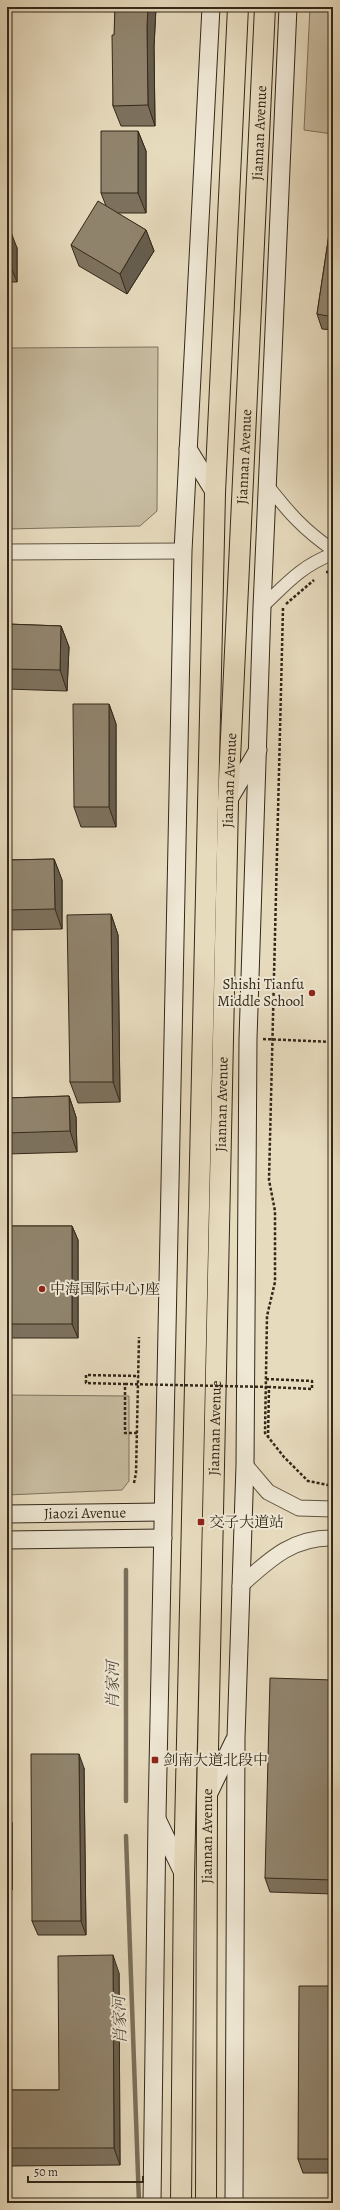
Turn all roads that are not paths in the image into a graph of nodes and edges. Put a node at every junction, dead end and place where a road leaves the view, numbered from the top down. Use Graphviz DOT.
graph roads {
  1 [pos="211,7"];
  2 [pos="238,7"];
  3 [pos="265,7"];
  4 [pos="288,7"];
  5 [pos="188,449"];
  6 [pos="268,486"];
  7 [pos="215,493"];
  8 [pos="183,550"];
  9 [pos="333,550"];
  10 [pos="7,552"];
  11 [pos="333,554"];
  12 [pos="262,607"];
  13 [pos="259,748"];
  14 [pos="228,802"];
  15 [pos="245,1465"];
  16 [pos="333,1509"];
  17 [pos="163,1512"];
  18 [pos="7,1514"];
  19 [pos="163,1538"];
  20 [pos="333,1538"];
  21 [pos="7,1540"];
  22 [pos="240,1586"];
  23 [pos="236,1738"];
  24 [pos="207,1797"];
  25 [pos="157,1817"];
  26 [pos="184,1875"];
  27 [pos="152,2203"];
  28 [pos="181,2203"];
  29 [pos="206,2203"];
  30 [pos="234,2203"];
  1 -- 5 [label="main road"];
  2 -- 7 [label="highway, Jiannan Avenue"];
  3 -- 14 [label="highway, Jiannan Avenue"];
  4 -- 6 [label="main road"];
  5 -- 7 [label="main road"];
  5 -- 8 [label="main road"];
  6 -- 9 [label="street"];
  6 -- 12 [label="main road"];
  7 -- 26 [label="highway, Jiannan Avenue"];
  8 -- 10 [label="street"];
  8 -- 17 [label="main road"];
  11 -- 12 [label="street"];
  12 -- 13 [label="main road"];
  13 -- 14 [label="main road"];
  13 -- 15 [label="main road"];
  14 -- 24 [label="highway, Jiannan Avenue"];
  15 -- 16 [label="street"];
  15 -- 22 [label="main road"];
  17 -- 18 [label="main road, Jiaozi Avenue"];
  17 -- 19 [label="main road"];
  19 -- 21 [label="main road, Jiaozi Avenue"];
  19 -- 25 [label="main road"];
  20 -- 22 [label="street"];
  22 -- 23 [label="main road"];
  23 -- 24 [label="main road"];
  23 -- 30 [label="main road"];
  24 -- 29 [label="highway, Jiannan Avenue"];
  25 -- 26 [label="main road"];
  25 -- 27 [label="main road"];
  26 -- 28 [label="highway, Jiannan Avenue"];
}
